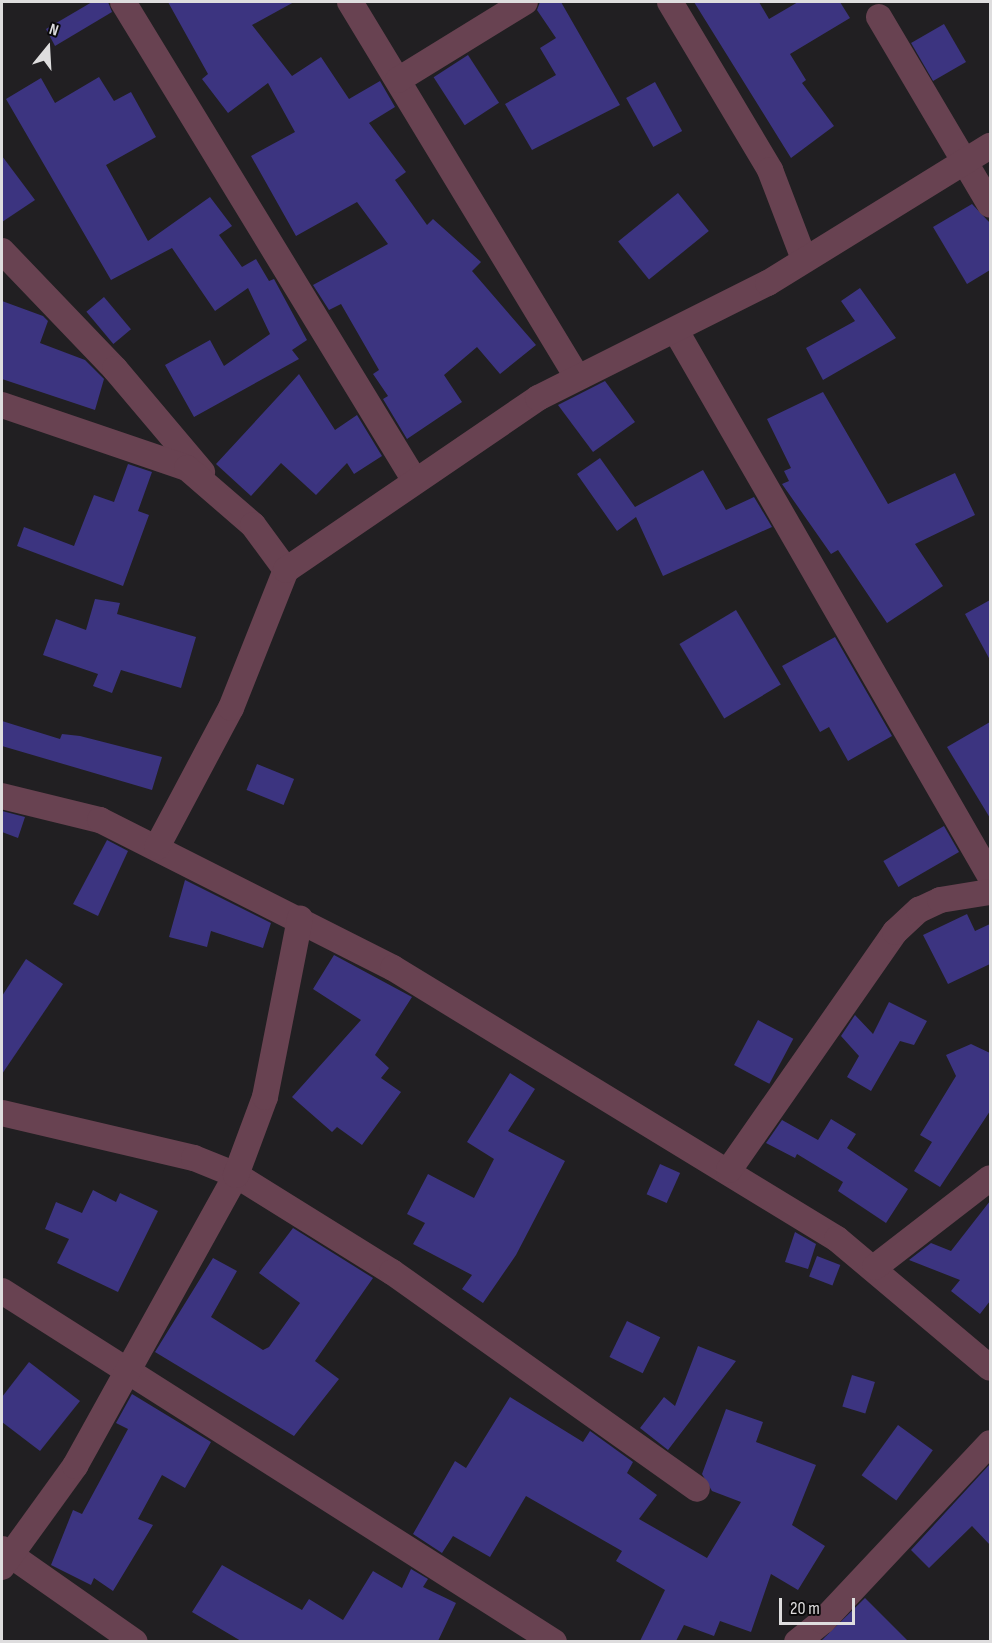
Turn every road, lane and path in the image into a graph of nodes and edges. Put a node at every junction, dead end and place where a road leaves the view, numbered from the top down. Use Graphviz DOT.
graph roads {
  1 [pos="123,2"];
  2 [pos="350,2"];
  3 [pos="525,2"];
  4 [pos="670,2"];
  5 [pos="879,17"];
  6 [pos="399,80"];
  7 [pos="990,146"];
  8 [pos="967,161"];
  9 [pos="990,205"];
  10 [pos="2,251"];
  11 [pos="804,259"];
  12 [pos="676,331"];
  13 [pos="576,375"];
  14 [pos="2,405"];
  15 [pos="416,481"];
  16 [pos="215,488"];
  17 [pos="286,570"];
  18 [pos="2,796"];
  19 [pos="157,847"];
  20 [pos="990,876"];
  21 [pos="990,892"];
  22 [pos="300,918"];
  23 [pos="2,1113"];
  24 [pos="729,1170"];
  25 [pos="236,1175"];
  26 [pos="990,1178"];
  27 [pos="875,1267"];
  28 [pos="2,1291"];
  29 [pos="990,1368"];
  30 [pos="129,1369"];
  31 [pos="990,1443"];
  32 [pos="697,1489"];
  33 [pos="5,1557"];
  34 [pos="135,1641"];
  35 [pos="554,1641"];
  36 [pos="797,1641"];
  1 -- 15 [label="street"];
  2 -- 6 [label="street"];
  3 -- 6 [label="street"];
  4 -- 11 [label="street"];
  5 -- 8 [label="street"];
  6 -- 13 [label="street"];
  7 -- 8 [label="street"];
  8 -- 9 [label="street"];
  8 -- 11 [label="street"];
  10 -- 16 [label="street"];
  11 -- 12 [label="street"];
  12 -- 13 [label="street"];
  12 -- 20 [label="street"];
  13 -- 15 [label="street"];
  14 -- 16 [label="street"];
  15 -- 17 [label="street"];
  16 -- 17 [label="street"];
  17 -- 19 [label="street"];
  18 -- 19 [label="street"];
  19 -- 22 [label="street"];
  21 -- 24 [label="street"];
  22 -- 24 [label="street"];
  22 -- 25 [label="street"];
  23 -- 25 [label="street"];
  24 -- 27 [label="street"];
  25 -- 30 [label="street"];
  25 -- 32 [label="street"];
  26 -- 27 [label="street"];
  27 -- 29 [label="street"];
  28 -- 30 [label="street"];
  30 -- 33 [label="street"];
  30 -- 35 [label="street"];
  31 -- 36 [label="street"];
  33 -- 34 [label="street"];
}
